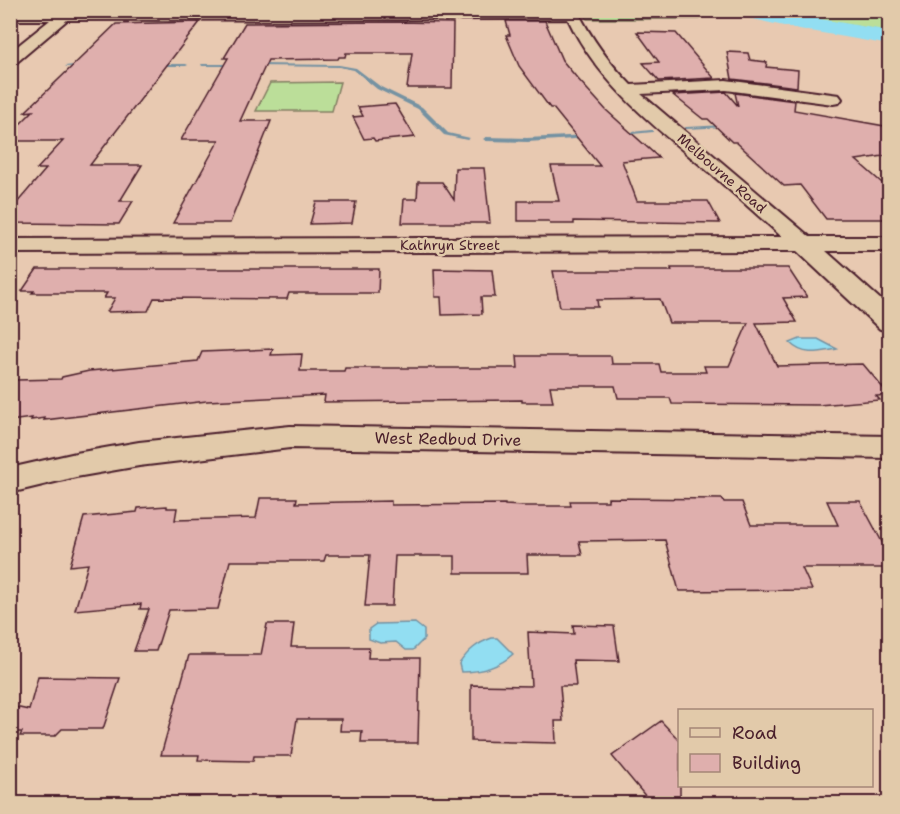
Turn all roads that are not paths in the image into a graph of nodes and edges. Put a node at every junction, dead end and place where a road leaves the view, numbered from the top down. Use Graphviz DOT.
graph roads {
  1 [pos="67,13"];
  2 [pos="571,13"];
  3 [pos="10,16"];
  4 [pos="10,60"];
  5 [pos="627,90"];
  6 [pos="832,99"];
  7 [pos="804,244"];
  8 [pos="890,244"];
  9 [pos="10,246"];
  10 [pos="890,323"];
  11 [pos="890,447"];
  12 [pos="10,482"];
  1 -- 2 [label="street"];
  1 -- 3 [label="street"];
  1 -- 4 [label="street"];
  2 -- 5 [label="street, Melbourne Road"];
  5 -- 6 [label="street"];
  5 -- 7 [label="street, Melbourne Road"];
  7 -- 8 [label="street, Kathryn Street"];
  7 -- 9 [label="street, Kathryn Street"];
  7 -- 10 [label="street, Melbourne Road"];
  11 -- 12 [label="street, West Redbud Drive"];
}
